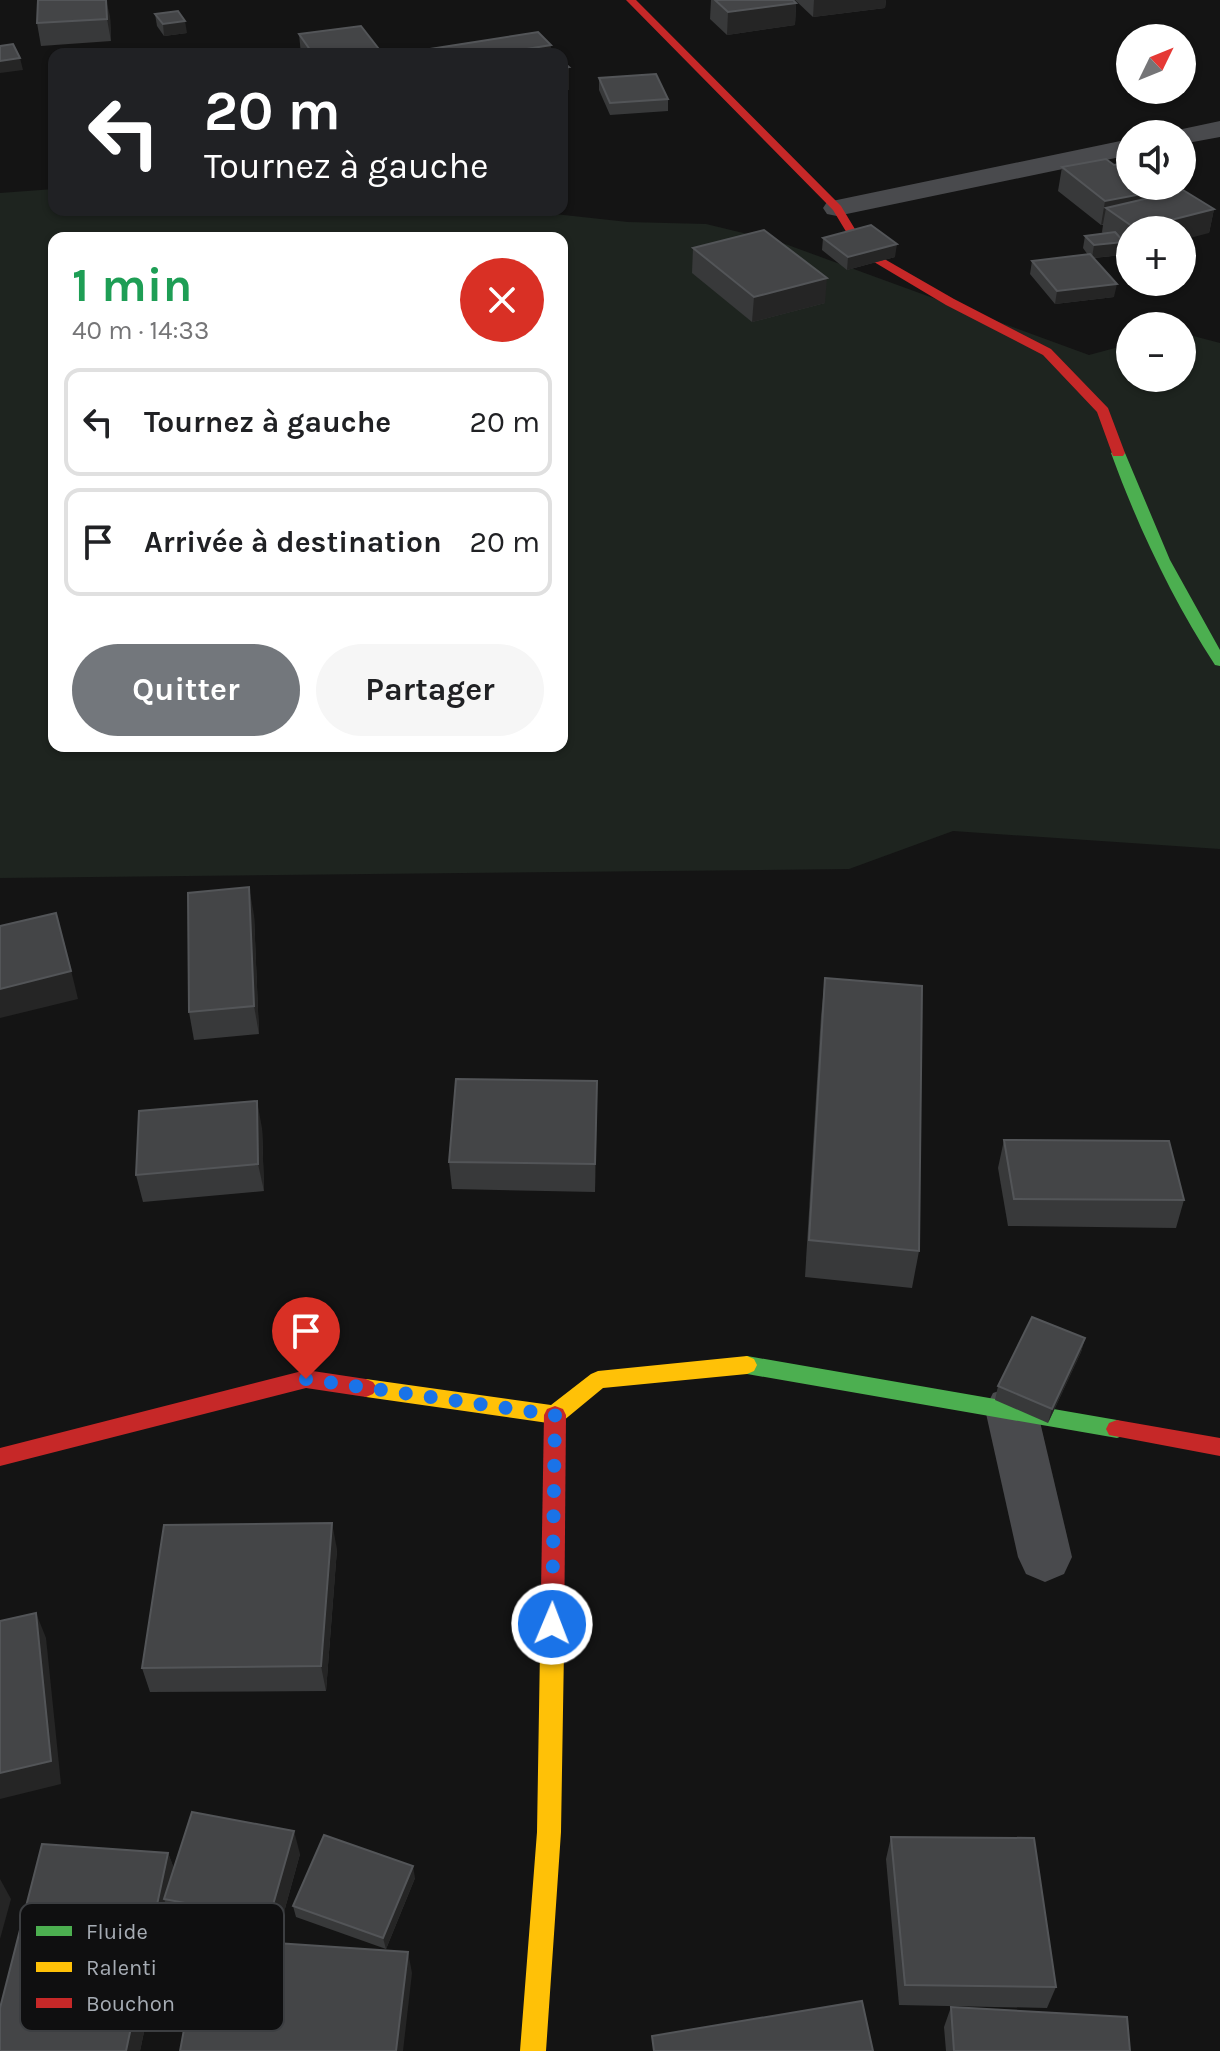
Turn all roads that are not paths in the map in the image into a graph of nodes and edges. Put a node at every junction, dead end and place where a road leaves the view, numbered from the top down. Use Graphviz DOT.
graph roads {
  1 [pos="631,0"];
  2 [pos="1220,129"];
  3 [pos="1196,133"];
  4 [pos="1116,150"];
  5 [pos="837,208"];
  6 [pos="1220,662"];
  7 [pos="1011,1409"];
  8 [pos="555,1415"];
  9 [pos="1220,1447"];
  10 [pos="0,1457"];
  11 [pos="1045,1557"];
  12 [pos="533,2051"];
  1 -- 5 [label="street"];
  2 -- 3 [label="street"];
  4 -- 5 [label="street"];
  5 -- 6 [label="street"];
  7 -- 8 [label="street"];
  7 -- 9 [label="street"];
  7 -- 11 [label="street"];
  8 -- 10 [label="street"];
  8 -- 12 [label="street"];
}
